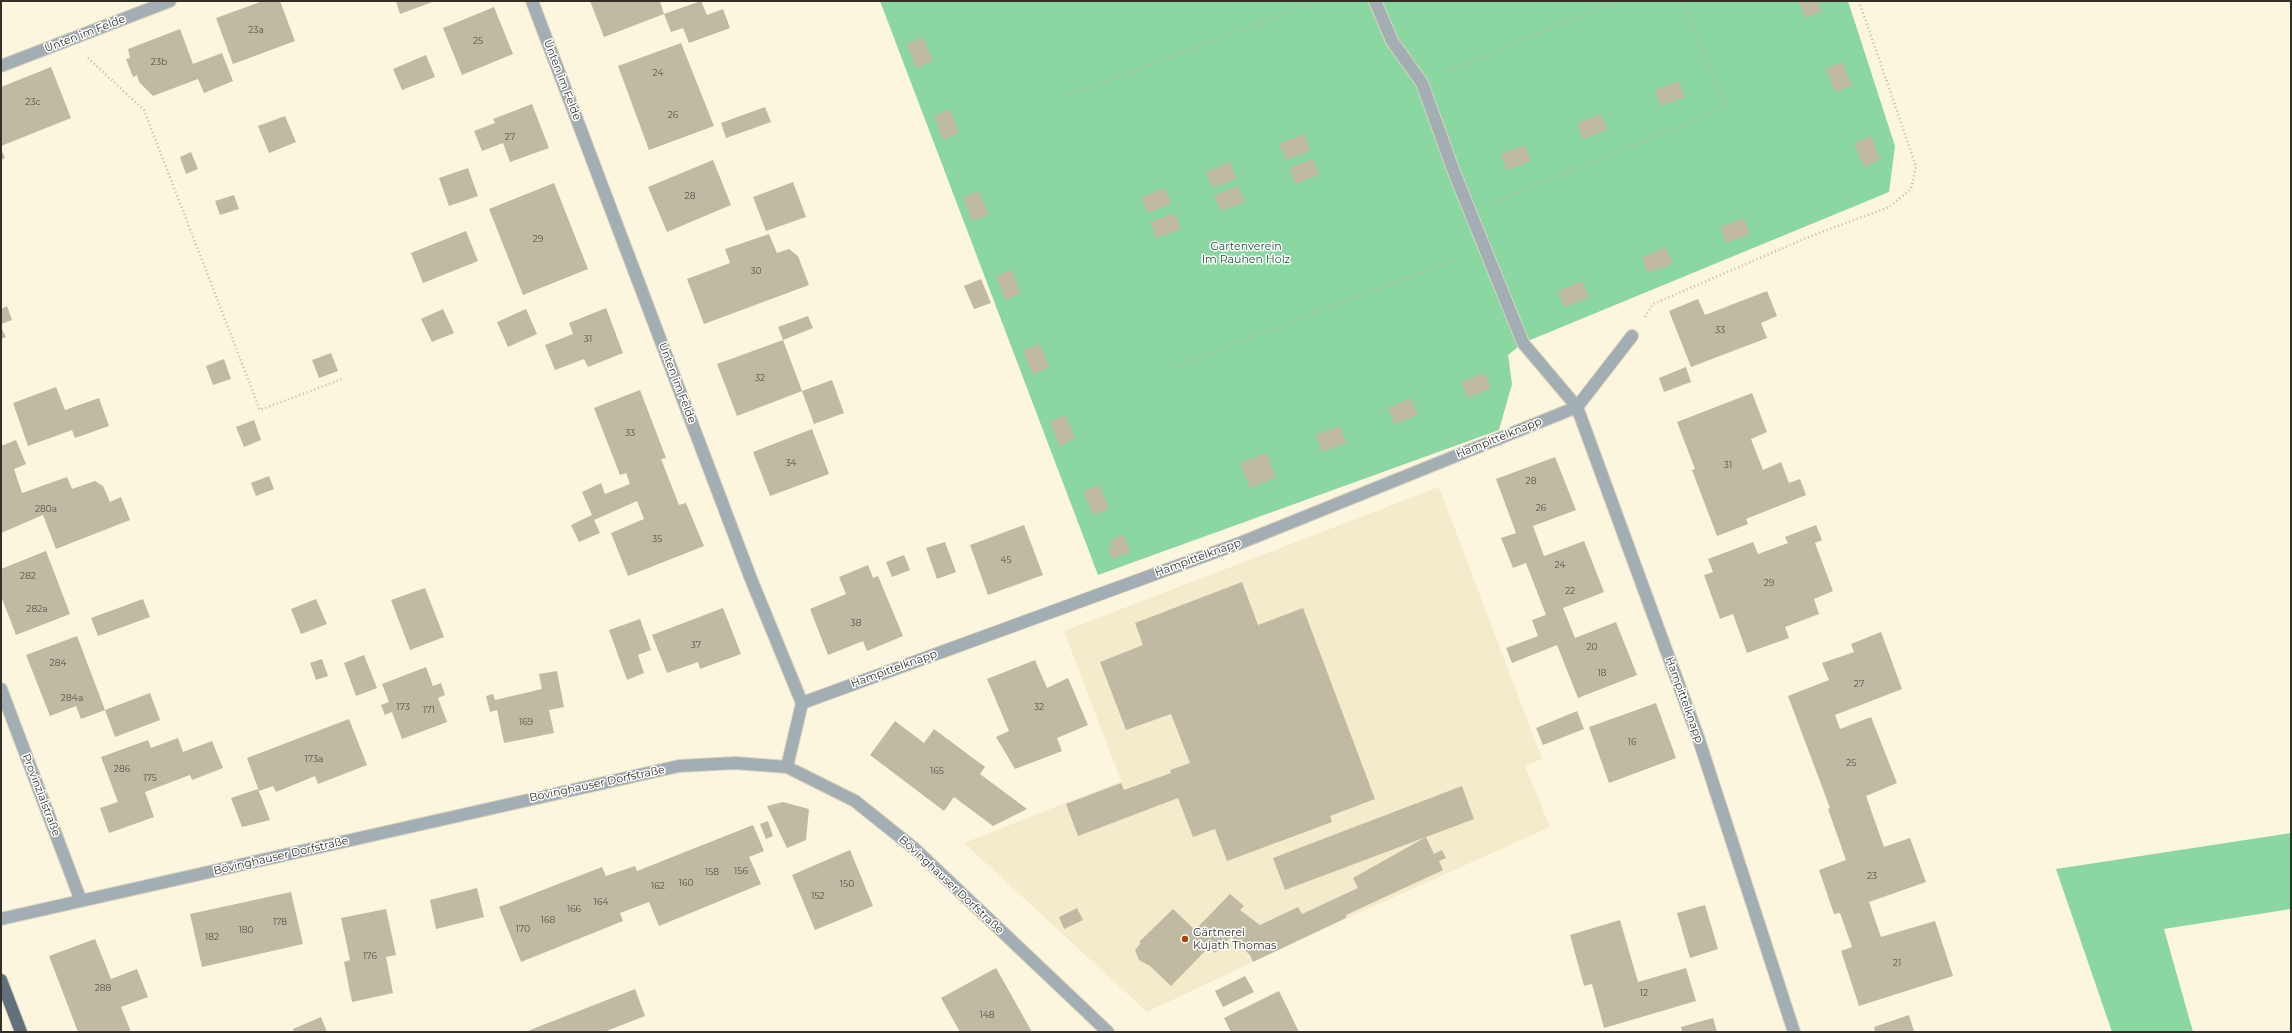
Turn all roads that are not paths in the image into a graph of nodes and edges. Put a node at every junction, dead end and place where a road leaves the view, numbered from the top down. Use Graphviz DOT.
graph roads {
  1 [pos="170,1"];
  2 [pos="532,1"];
  3 [pos="1375,1"];
  4 [pos="1,66"];
  5 [pos="1632,336"];
  6 [pos="1577,406"];
  7 [pos="1,689"];
  8 [pos="802,703"];
  9 [pos="787,767"];
  10 [pos="81,901"];
  11 [pos="1,919"];
  12 [pos="1,980"];
  13 [pos="21,1032"];
  14 [pos="1108,1032"];
  15 [pos="1794,1032"];
  1 -- 4 [label="street, Unten im Felde"];
  2 -- 8 [label="street, Unten im Felde"];
  3 -- 6 [label="street"];
  5 -- 6 [label="street"];
  6 -- 8 [label="street, Hampittelknapp"];
  6 -- 15 [label="street, Hampittelknapp"];
  7 -- 10 [label="street, Provinzialstraße"];
  8 -- 9 [label="street"];
  9 -- 10 [label="street, Bövinghauser Dorfstraße"];
  9 -- 14 [label="street, Bövinghauser Dorfstraße"];
  10 -- 11 [label="street, Bövinghauser Dorfstraße"];
  12 -- 13 [label="main road"];
}
